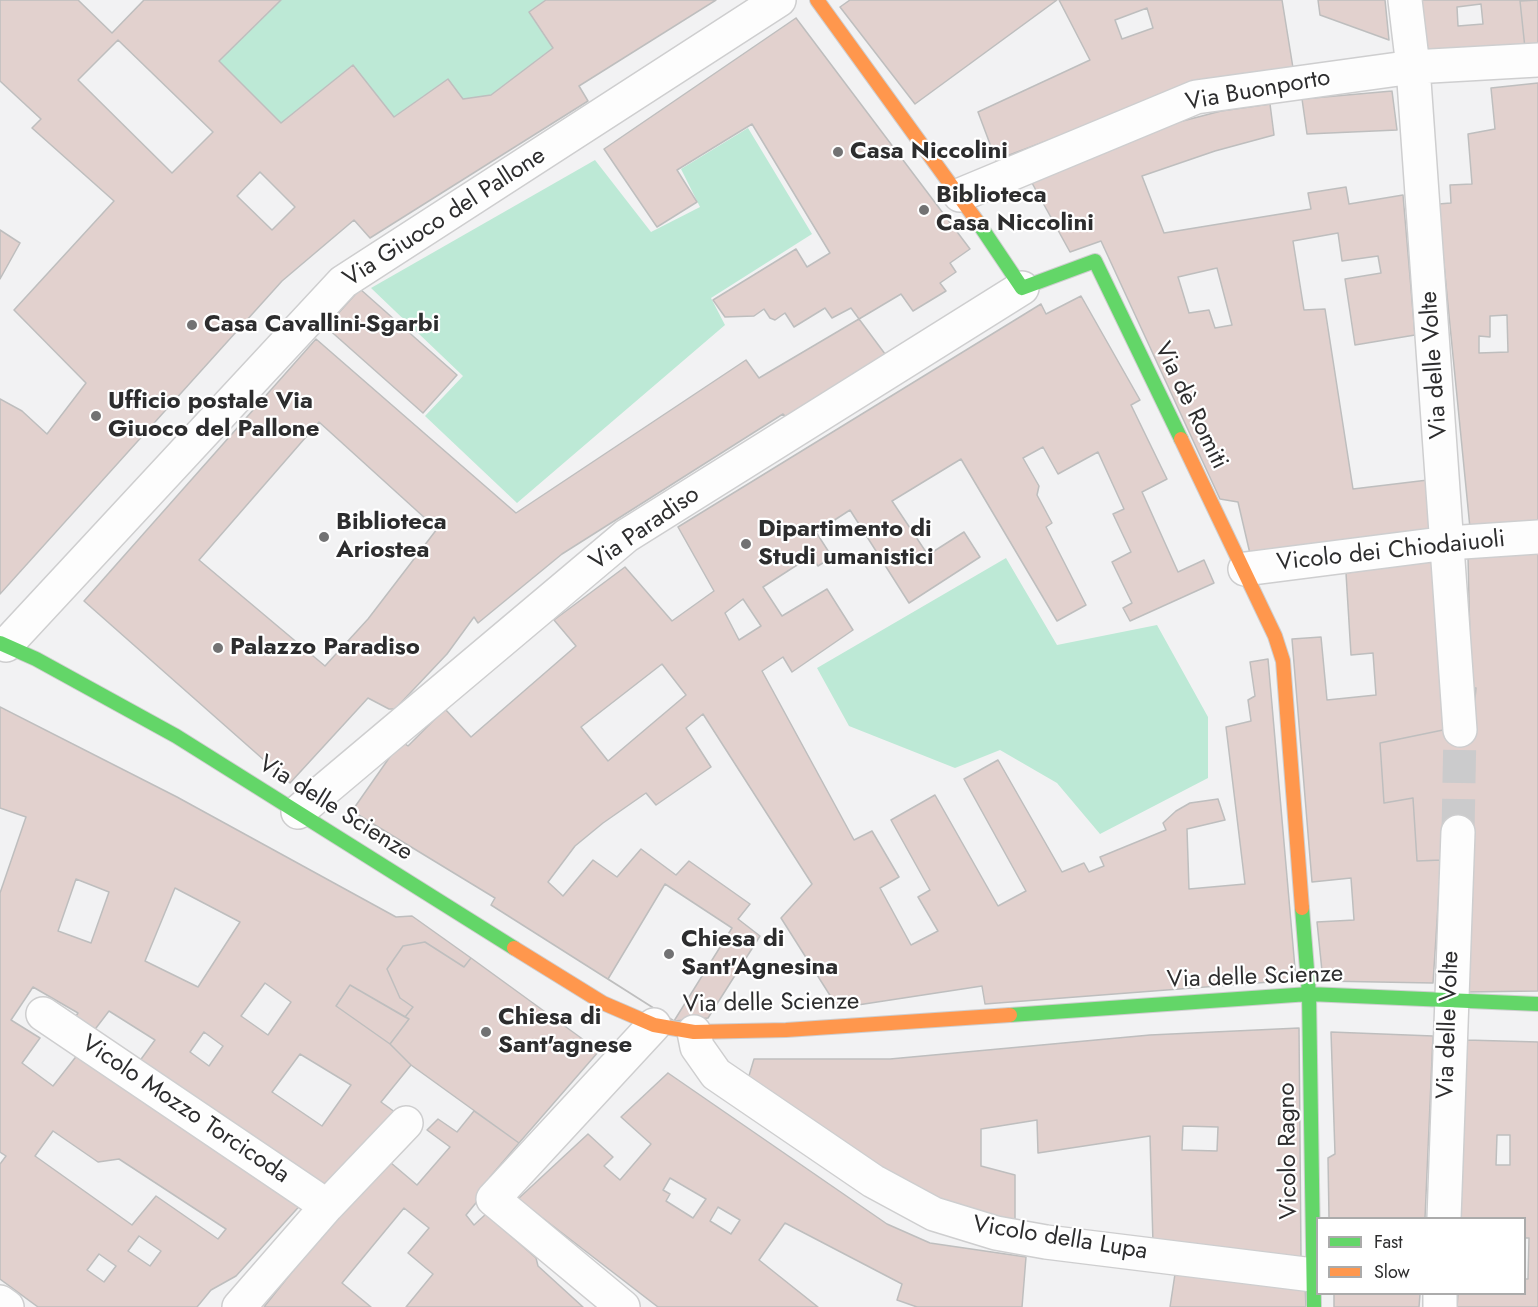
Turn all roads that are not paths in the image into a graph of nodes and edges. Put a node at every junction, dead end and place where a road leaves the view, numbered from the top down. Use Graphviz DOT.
graph roads {
  1 [pos="779,0"];
  2 [pos="817,0"];
  3 [pos="1404,0"];
  4 [pos="1538,60"];
  5 [pos="1413,67"];
  6 [pos="960,195"];
  7 [pos="1022,288"];
  8 [pos="1538,537"];
  9 [pos="1448,543"];
  10 [pos="1245,569"];
  11 [pos="3,644"];
  12 [pos="1460,730"];
  13 [pos="298,812"];
  14 [pos="1458,832"];
  15 [pos="1309,994"];
  16 [pos="1449,1002"];
  17 [pos="1538,1004"];
  18 [pos="43,1014"];
  19 [pos="654,1025"];
  20 [pos="694,1032"];
  21 [pos="406,1123"];
  22 [pos="327,1206"];
  23 [pos="1444,1217"];
  24 [pos="1313,1275"];
  25 [pos="0,1302"];
  26 [pos="7,1307"];
  27 [pos="238,1307"];
  28 [pos="623,1307"];
  29 [pos="1314,1307"];
  1 -- 11 [label="street, Via Giuoco del Pallone"];
  2 -- 6 [label="street"];
  3 -- 5 [label="street, Via delle Volte"];
  4 -- 5 [label="street, Via Buonporto"];
  5 -- 6 [label="street, Via Buonporto"];
  5 -- 9 [label="street, Via delle Volte"];
  6 -- 7 [label="street"];
  7 -- 10 [label="street, Via dè Romiti"];
  7 -- 13 [label="street, Via Paradiso"];
  8 -- 9 [label="street, Vicolo dei Chiodaiuoli"];
  9 -- 10 [label="street, Vicolo dei Chiodaiuoli"];
  9 -- 12 [label="street, Via delle Volte"];
  10 -- 15 [label="street, Via dè Romiti"];
  11 -- 13 [label="street, Via delle Scienze"];
  13 -- 19 [label="street, Via delle Scienze"];
  14 -- 16 [label="street, Via delle Volte"];
  15 -- 16 [label="street, Via delle Scienze"];
  15 -- 20 [label="street, Via delle Scienze"];
  15 -- 24 [label="street, Vicolo Ragno"];
  16 -- 17 [label="street, Via delle Scienze"];
  16 -- 23 [label="street, Via delle Volte"];
  18 -- 22 [label="street, Vicolo Mozzo Torcicoda"];
  19 -- 20 [label="street, Via delle Scienze"];
  19 -- 28 [label="street"];
  20 -- 24 [label="street, Vicolo della Lupa"];
  21 -- 22 [label="street"];
  22 -- 27 [label="street"];
  24 -- 29 [label="street, Vicolo Ragno"];
  25 -- 26 [label="street"];
}
